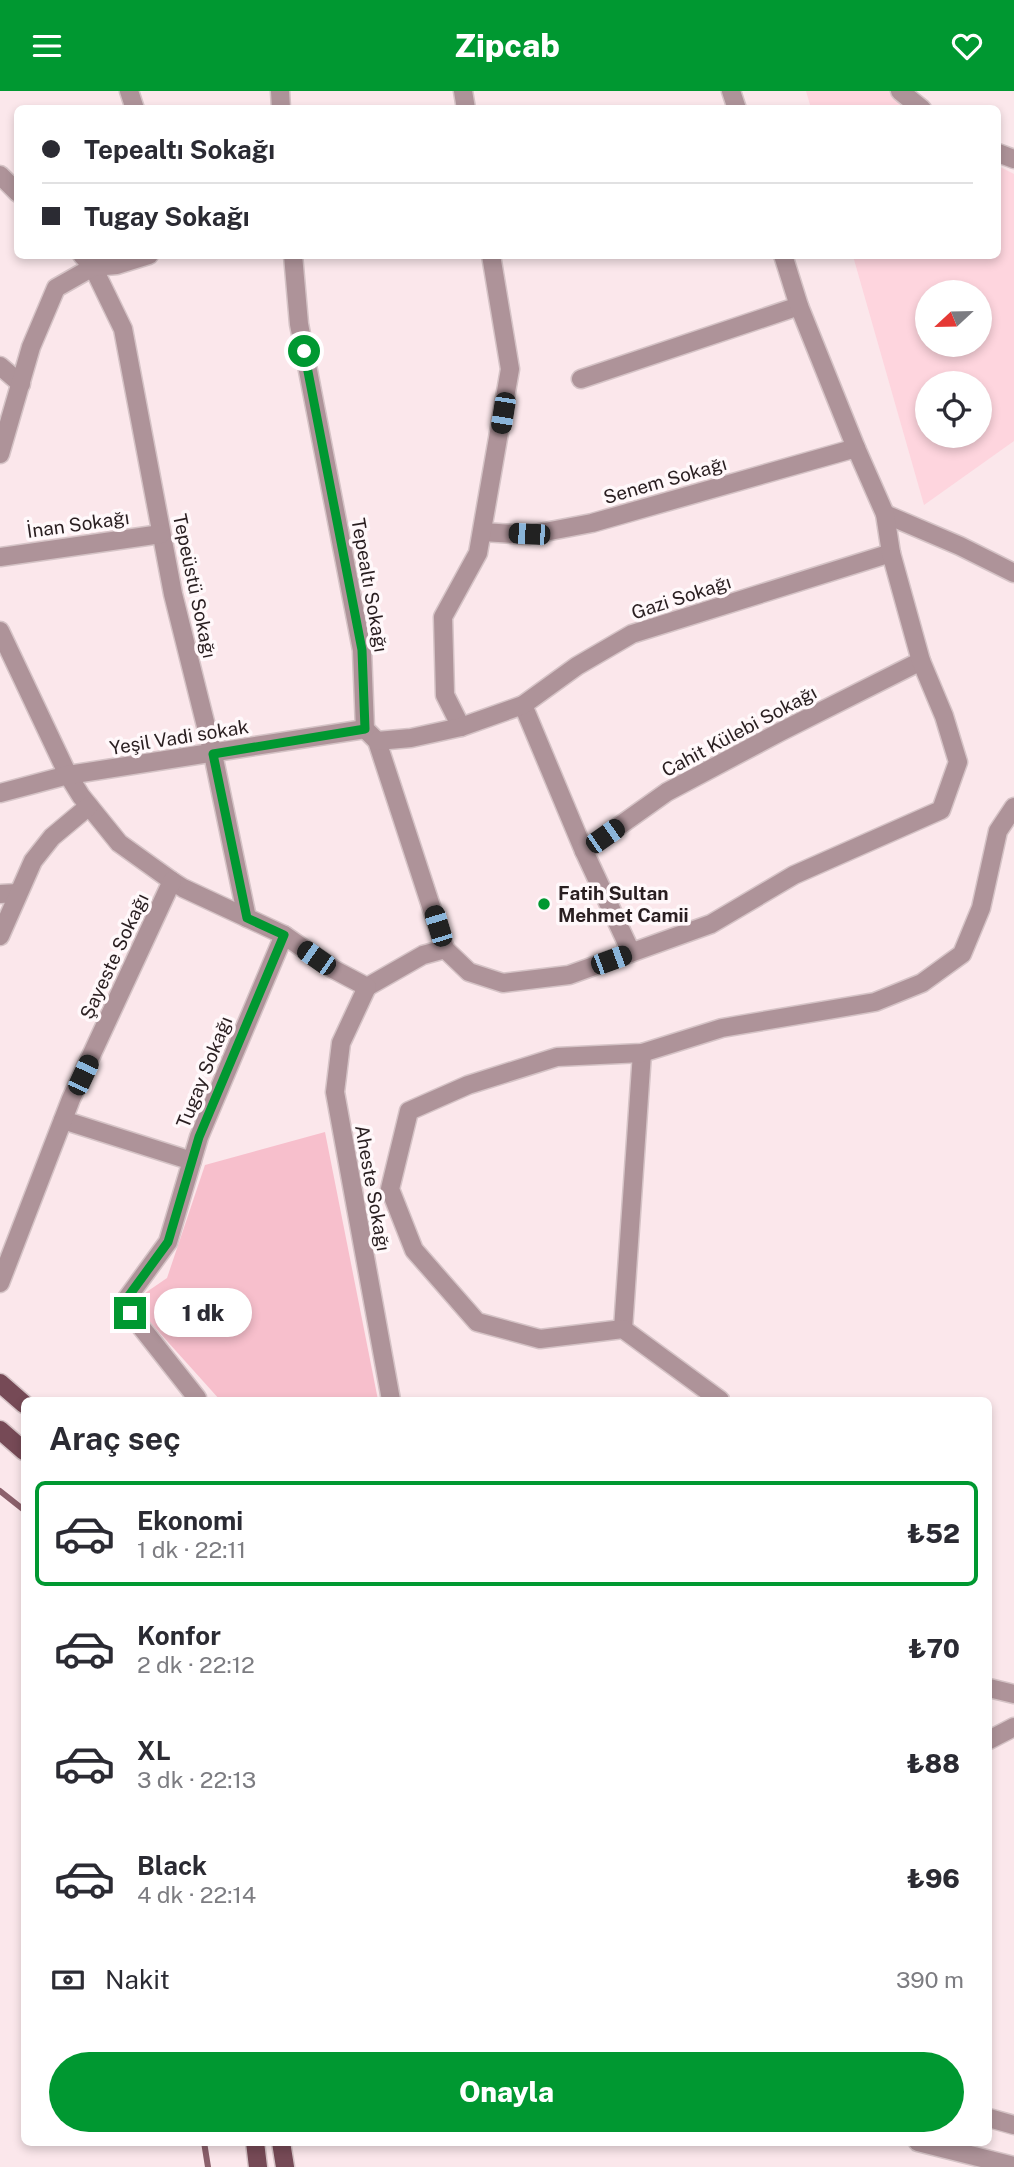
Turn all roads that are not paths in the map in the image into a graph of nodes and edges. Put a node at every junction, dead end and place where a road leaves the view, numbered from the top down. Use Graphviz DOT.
graph roads {
  1 [pos="900,91"];
  2 [pos="917,105"];
  3 [pos="0,175"];
  4 [pos="14,189"];
  5 [pos="136,259"];
  6 [pos="293,259"];
  7 [pos="492,259"];
  8 [pos="784,259"];
  9 [pos="87,261"];
  10 [pos="799,306"];
  11 [pos="0,366"];
  12 [pos="581,379"];
  13 [pos="20,384"];
  14 [pos="856,448"];
  15 [pos="0,454"];
  16 [pos="885,514"];
  17 [pos="483,532"];
  18 [pos="161,534"];
  19 [pos="891,553"];
  20 [pos="0,557"];
  21 [pos="1014,573"];
  22 [pos="0,631"];
  23 [pos="921,661"];
  24 [pos="523,705"];
  25 [pos="461,727"];
  26 [pos="371,735"];
  27 [pos="213,754"];
  28 [pos="68,775"];
  29 [pos="0,793"];
  30 [pos="89,806"];
  31 [pos="1014,807"];
  32 [pos="584,851"];
  33 [pos="172,881"];
  34 [pos="9,894"];
  35 [pos="247,918"];
  36 [pos="284,935"];
  37 [pos="0,936"];
  38 [pos="445,949"];
  39 [pos="631,952"];
  40 [pos="367,987"];
  41 [pos="642,1053"];
  42 [pos="63,1121"];
  43 [pos="192,1161"];
  44 [pos="0,1283"];
  45 [pos="623,1329"];
  46 [pos="0,1383"];
  47 [pos="196,1397"];
  48 [pos="390,1397"];
  49 [pos="716,1397"];
  50 [pos="21,1401"];
  51 [pos="0,1430"];
  52 [pos="21,1448"];
  53 [pos="992,1689"];
  54 [pos="1014,1694"];
  55 [pos="1014,1727"];
  56 [pos="992,1739"];
  57 [pos="992,2119"];
  58 [pos="1014,2125"];
  59 [pos="255,2146"];
  60 [pos="282,2146"];
  61 [pos="934,2146"];
  62 [pos="1014,2166"];
  63 [pos="258,2167"];
  64 [pos="285,2167"];
  1 -- 2 [label="street"];
  3 -- 4 [label="street"];
  5 -- 9 [label="street"];
  6 -- 26 [label="street, Tepealtı Sokağı"];
  7 -- 17 [label="street"];
  8 -- 10 [label="street"];
  9 -- 13 [label="street"];
  9 -- 18 [label="street, Tepeüstü Sokağı"];
  10 -- 12 [label="street"];
  10 -- 14 [label="street"];
  11 -- 13 [label="street"];
  13 -- 15 [label="street"];
  14 -- 16 [label="street"];
  14 -- 17 [label="street, Senem Sokağı"];
  16 -- 19 [label="street"];
  16 -- 21 [label="street"];
  17 -- 25 [label="street"];
  18 -- 20 [label="street, İnan Sokağı"];
  18 -- 27 [label="street, Tepeüstü Sokağı"];
  19 -- 23 [label="street"];
  19 -- 24 [label="street, Gazi Sokağı"];
  22 -- 28 [label="street"];
  23 -- 32 [label="street, Cahit Külebi Sokağı"];
  23 -- 39 [label="street"];
  24 -- 25 [label="street, Gazi Sokağı"];
  24 -- 32 [label="street"];
  25 -- 26 [label="street, Gazi Sokağı"];
  26 -- 27 [label="street, Yeşil Vadi sokak"];
  26 -- 38 [label="street, Tepealtı Sokağı"];
  27 -- 28 [label="street, Yeşil Vadi sokak"];
  27 -- 35 [label="street, Tepeüstü Sokağı"];
  28 -- 29 [label="street, Yeşil Vadi sokak"];
  28 -- 30 [label="street"];
  30 -- 33 [label="street"];
  30 -- 34 [label="street"];
  31 -- 41 [label="street"];
  32 -- 39 [label="street"];
  33 -- 35 [label="street"];
  33 -- 42 [label="street, Şayeste Sokağı"];
  34 -- 37 [label="street"];
  35 -- 36 [label="street"];
  36 -- 40 [label="street"];
  36 -- 43 [label="street, Tugay Sokağı"];
  38 -- 39 [label="street"];
  38 -- 40 [label="street"];
  40 -- 48 [label="street, Aheste Sokağı"];
  41 -- 45 [label="street"];
  41 -- 45 [label="street"];
  42 -- 43 [label="street"];
  42 -- 44 [label="street, Şayeste Sokağı"];
  43 -- 47 [label="street, Tugay Sokağı"];
  45 -- 49 [label="street"];
  46 -- 50 [label="main road"];
  51 -- 52 [label="main road"];
  53 -- 54 [label="street"];
  55 -- 56 [label="street"];
  57 -- 58 [label="street"];
  59 -- 63 [label="main road"];
  60 -- 64 [label="main road"];
  61 -- 62 [label="street"];
}
